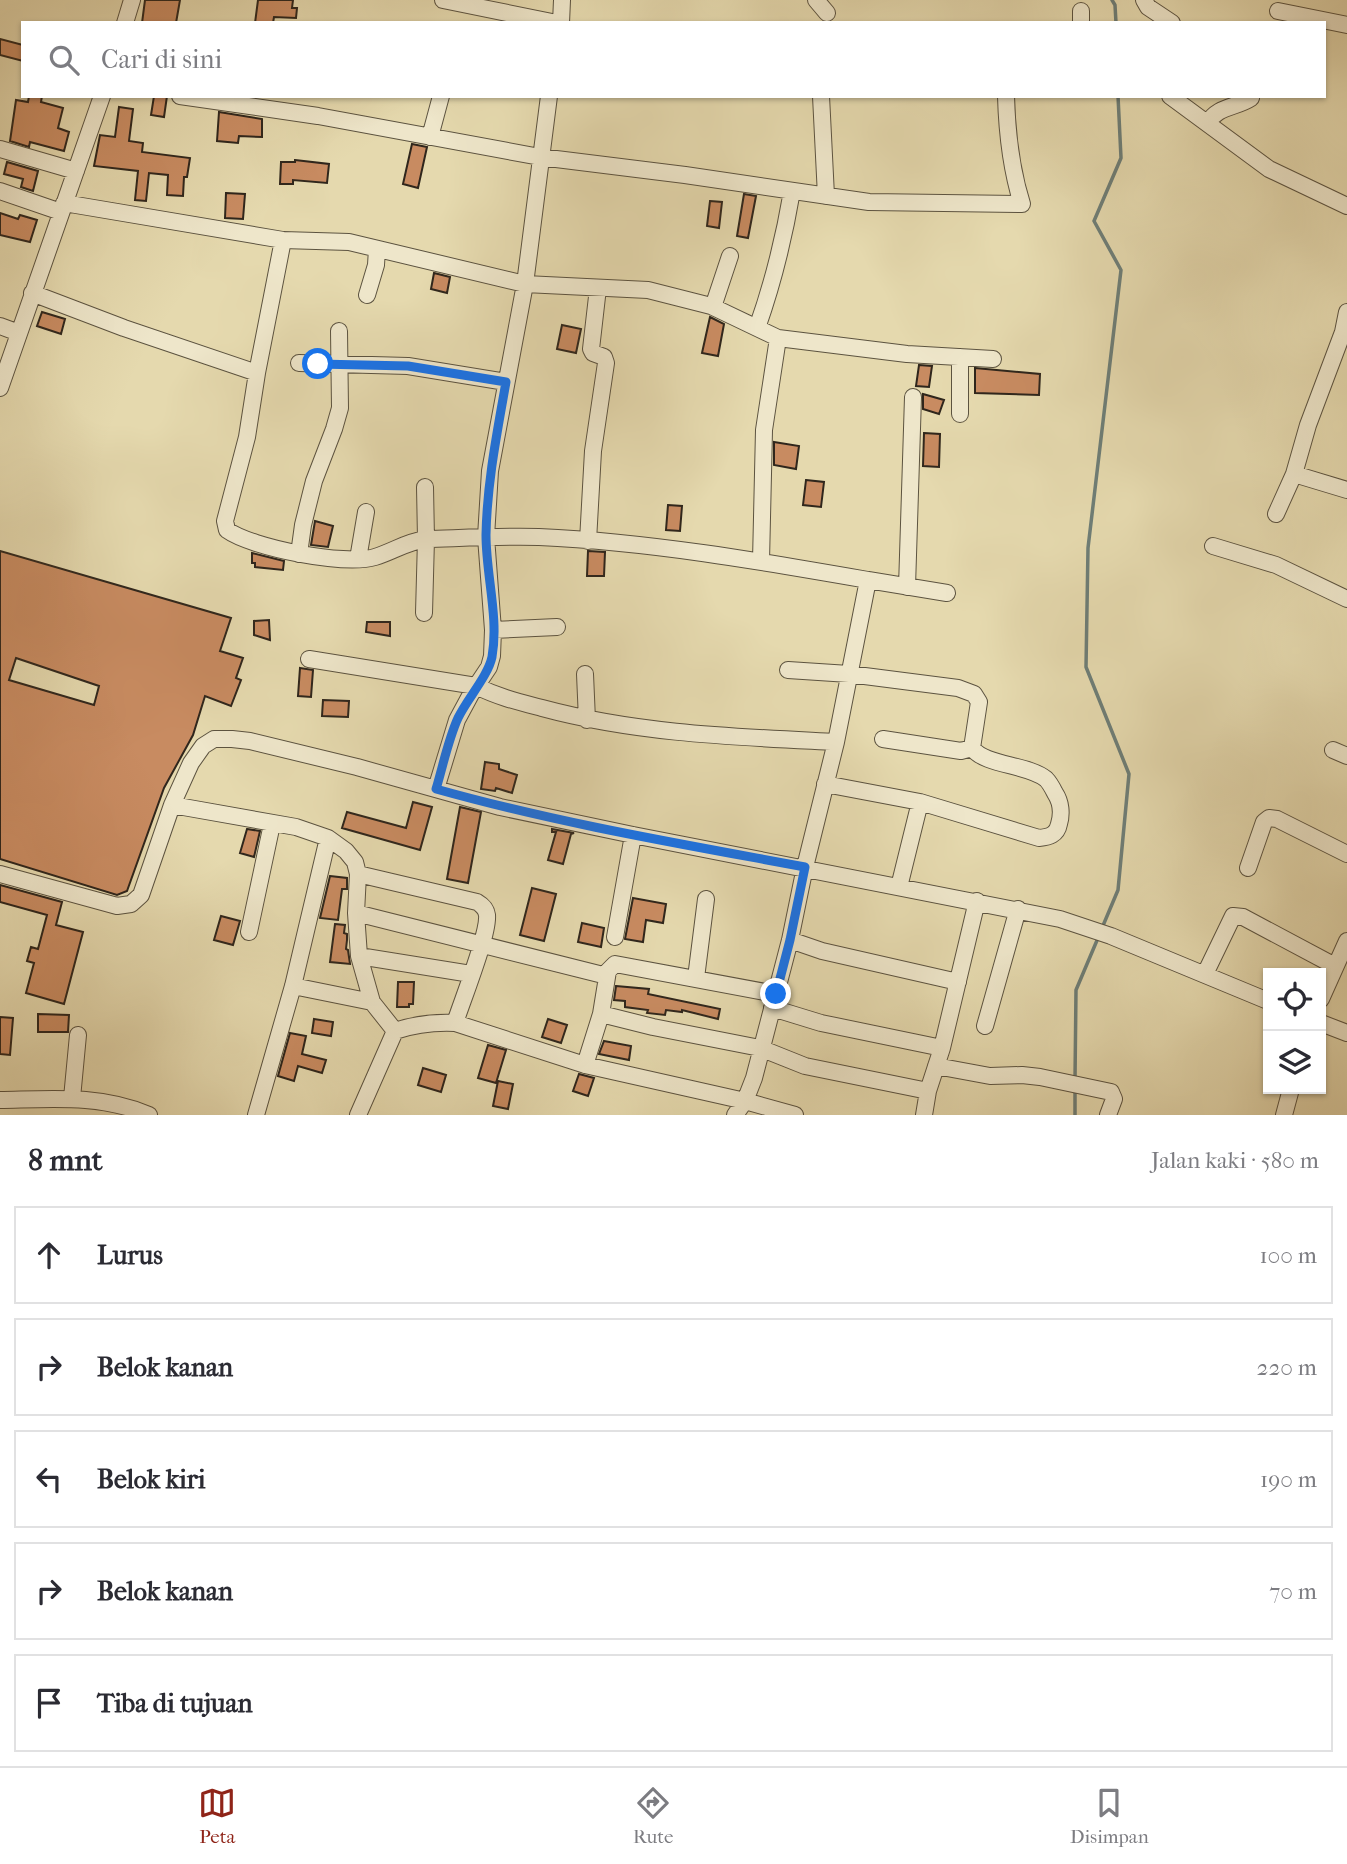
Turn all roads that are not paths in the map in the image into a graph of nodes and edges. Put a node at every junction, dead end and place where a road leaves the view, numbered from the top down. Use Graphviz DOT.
graph roads {
  1 [pos="132,0"];
  2 [pos="443,0"];
  3 [pos="562,0"];
  4 [pos="816,0"];
  5 [pos="1144,0"];
  6 [pos="1278,11"];
  7 [pos="827,13"];
  8 [pos="126,21"];
  9 [pos="549,21"];
  10 [pos="559,21"];
  11 [pos="1169,21"];
  12 [pos="1347,25"];
  13 [pos="101,98"];
  14 [pos="194,98"];
  15 [pos="440,98"];
  16 [pos="549,98"];
  17 [pos="821,98"];
  18 [pos="1006,98"];
  19 [pos="1173,98"];
  20 [pos="1251,98"];
  21 [pos="1208,123"];
  22 [pos="430,136"];
  23 [pos="0,149"];
  24 [pos="540,157"];
  25 [pos="76,171"];
  26 [pos="0,191"];
  27 [pos="792,191"];
  28 [pos="826,196"];
  29 [pos="1347,206"];
  30 [pos="63,207"];
  31 [pos="283,240"];
  32 [pos="377,249"];
  33 [pos="730,256"];
  34 [pos="525,284"];
  35 [pos="598,288"];
  36 [pos="32,293"];
  37 [pos="367,295"];
  38 [pos="713,307"];
  39 [pos="1347,312"];
  40 [pos="0,326"];
  41 [pos="757,328"];
  42 [pos="339,331"];
  43 [pos="19,333"];
  44 [pos="778,338"];
  45 [pos="960,357"];
  46 [pos="993,359"];
  47 [pos="299,363"];
  48 [pos="340,365"];
  49 [pos="257,373"];
  50 [pos="506,382"];
  51 [pos="0,388"];
  52 [pos="913,397"];
  53 [pos="960,414"];
  54 [pos="1294,474"];
  55 [pos="425,488"];
  56 [pos="1347,490"];
  57 [pos="366,512"];
  58 [pos="1276,514"];
  59 [pos="486,537"];
  60 [pos="426,539"];
  61 [pos="588,541"];
  62 [pos="1213,546"];
  63 [pos="299,554"];
  64 [pos="358,559"];
  65 [pos="761,561"];
  66 [pos="868,580"];
  67 [pos="907,587"];
  68 [pos="947,593"];
  69 [pos="1347,599"];
  70 [pos="424,613"];
  71 [pos="557,627"];
  72 [pos="493,630"];
  73 [pos="309,659"];
  74 [pos="788,670"];
  75 [pos="585,674"];
  76 [pos="849,674"];
  77 [pos="476,686"];
  78 [pos="587,720"];
  79 [pos="883,739"];
  80 [pos="836,742"];
  81 [pos="972,748"];
  82 [pos="825,784"];
  83 [pos="436,789"];
  84 [pos="920,802"];
  85 [pos="172,805"];
  86 [pos="272,824"];
  87 [pos="633,835"];
  88 [pos="328,838"];
  89 [pos="1347,854"];
  90 [pos="805,867"];
  91 [pos="1248,867"];
  92 [pos="0,874"];
  93 [pos="358,874"];
  94 [pos="899,887"];
  95 [pos="706,899"];
  96 [pos="977,901"];
  97 [pos="1018,909"];
  98 [pos="356,913"];
  99 [pos="249,932"];
  100 [pos="615,937"];
  101 [pos="790,940"];
  102 [pos="1347,941"];
  103 [pos="482,943"];
  104 [pos="359,956"];
  105 [pos="1335,966"];
  106 [pos="471,974"];
  107 [pos="1205,974"];
  108 [pos="607,976"];
  109 [pos="696,978"];
  110 [pos="958,982"];
  111 [pos="293,986"];
  112 [pos="1326,987"];
  113 [pos="1263,999"];
  114 [pos="774,1001"];
  115 [pos="372,1002"];
  116 [pos="601,1014"];
  117 [pos="455,1023"];
  118 [pos="1326,1025"];
  119 [pos="985,1026"];
  120 [pos="395,1031"];
  121 [pos="1347,1033"];
  122 [pos="78,1035"];
  123 [pos="760,1048"];
  124 [pos="942,1048"];
  125 [pos="585,1065"];
  126 [pos="936,1066"];
  127 [pos="928,1091"];
  128 [pos="1290,1094"];
  129 [pos="72,1098"];
  130 [pos="0,1100"];
  131 [pos="745,1101"];
  132 [pos="149,1115"];
  133 [pos="256,1115"];
  134 [pos="358,1115"];
  135 [pos="734,1115"];
  136 [pos="795,1115"];
  137 [pos="924,1115"];
  138 [pos="1108,1115"];
  139 [pos="1284,1115"];
  1 -- 8 [label="street"];
  2 -- 9 [label="street"];
  3 -- 10 [label="street"];
  4 -- 7 [label="street"];
  5 -- 11 [label="street"];
  6 -- 12 [label="street"];
  13 -- 25 [label="street"];
  14 -- 22 [label="street"];
  15 -- 22 [label="street"];
  16 -- 24 [label="street"];
  17 -- 28 [label="street"];
  18 -- 28 [label="street"];
  19 -- 21 [label="street"];
  20 -- 21 [label="street"];
  21 -- 29 [label="street"];
  22 -- 24 [label="street"];
  23 -- 25 [label="street"];
  24 -- 27 [label="street"];
  24 -- 34 [label="street"];
  25 -- 30 [label="street"];
  26 -- 30 [label="street"];
  27 -- 28 [label="street"];
  27 -- 41 [label="street"];
  30 -- 31 [label="street"];
  30 -- 36 [label="street"];
  31 -- 32 [label="street"];
  31 -- 49 [label="street"];
  32 -- 34 [label="street"];
  32 -- 37 [label="street"];
  33 -- 38 [label="street"];
  34 -- 35 [label="street"];
  34 -- 50 [label="street"];
  35 -- 38 [label="street"];
  35 -- 61 [label="street"];
  36 -- 43 [label="street"];
  36 -- 49 [label="street"];
  38 -- 41 [label="street"];
  39 -- 54 [label="street"];
  40 -- 43 [label="street"];
  41 -- 44 [label="street"];
  42 -- 48 [label="street"];
  43 -- 51 [label="street"];
  44 -- 45 [label="street"];
  44 -- 65 [label="street"];
  45 -- 46 [label="street"];
  45 -- 53 [label="street"];
  47 -- 48 [label="street"];
  48 -- 50 [label="street"];
  48 -- 63 [label="street"];
  49 -- 63 [label="street"];
  50 -- 59 [label="street"];
  52 -- 67 [label="street"];
  54 -- 56 [label="street"];
  54 -- 58 [label="street"];
  55 -- 60 [label="street"];
  57 -- 64 [label="street"];
  59 -- 60 [label="street"];
  59 -- 61 [label="street"];
  59 -- 72 [label="street"];
  60 -- 64 [label="street"];
  60 -- 70 [label="street"];
  61 -- 65 [label="street"];
  62 -- 69 [label="street"];
  63 -- 64 [label="street"];
  65 -- 66 [label="street"];
  66 -- 67 [label="street"];
  66 -- 76 [label="street"];
  67 -- 68 [label="street"];
  71 -- 72 [label="street"];
  72 -- 77 [label="street"];
  73 -- 77 [label="street"];
  74 -- 76 [label="street"];
  75 -- 78 [label="street"];
  76 -- 80 [label="street"];
  76 -- 81 [label="street"];
  77 -- 78 [label="street"];
  77 -- 83 [label="street"];
  78 -- 80 [label="street"];
  79 -- 81 [label="street"];
  80 -- 82 [label="street"];
  81 -- 84 [label="street"];
  82 -- 84 [label="street"];
  82 -- 90 [label="street"];
  83 -- 85 [label="street"];
  83 -- 87 [label="street"];
  84 -- 94 [label="street"];
  85 -- 86 [label="street"];
  85 -- 92 [label="street"];
  86 -- 88 [label="street"];
  86 -- 99 [label="street"];
  87 -- 90 [label="street"];
  87 -- 100 [label="street"];
  88 -- 93 [label="street"];
  88 -- 111 [label="street"];
  89 -- 91 [label="street"];
  90 -- 94 [label="street"];
  90 -- 101 [label="street"];
  93 -- 98 [label="street"];
  93 -- 103 [label="street"];
  94 -- 96 [label="street"];
  95 -- 109 [label="street"];
  96 -- 97 [label="street"];
  96 -- 110 [label="street"];
  97 -- 107 [label="street"];
  97 -- 119 [label="street"];
  98 -- 103 [label="street"];
  98 -- 104 [label="street"];
  101 -- 110 [label="street"];
  101 -- 114 [label="street"];
  102 -- 105 [label="street"];
  103 -- 106 [label="street"];
  103 -- 108 [label="street"];
  104 -- 106 [label="street"];
  104 -- 115 [label="street"];
  105 -- 107 [label="street"];
  105 -- 112 [label="street"];
  106 -- 117 [label="street"];
  107 -- 113 [label="street"];
  108 -- 109 [label="street"];
  108 -- 116 [label="street"];
  109 -- 114 [label="street"];
  110 -- 124 [label="street"];
  111 -- 115 [label="street"];
  111 -- 133 [label="street"];
  114 -- 123 [label="street"];
  114 -- 124 [label="street"];
  115 -- 120 [label="street"];
  116 -- 123 [label="street"];
  116 -- 125 [label="street"];
  117 -- 120 [label="street"];
  117 -- 125 [label="street"];
  118 -- 121 [label="street"];
  120 -- 134 [label="street"];
  122 -- 129 [label="street"];
  123 -- 127 [label="street"];
  123 -- 131 [label="street"];
  124 -- 126 [label="street"];
  125 -- 131 [label="street"];
  126 -- 127 [label="street"];
  126 -- 138 [label="street"];
  127 -- 137 [label="street"];
  128 -- 139 [label="street"];
  129 -- 130 [label="street"];
  129 -- 132 [label="street"];
  131 -- 135 [label="street"];
  131 -- 136 [label="street"];
}
